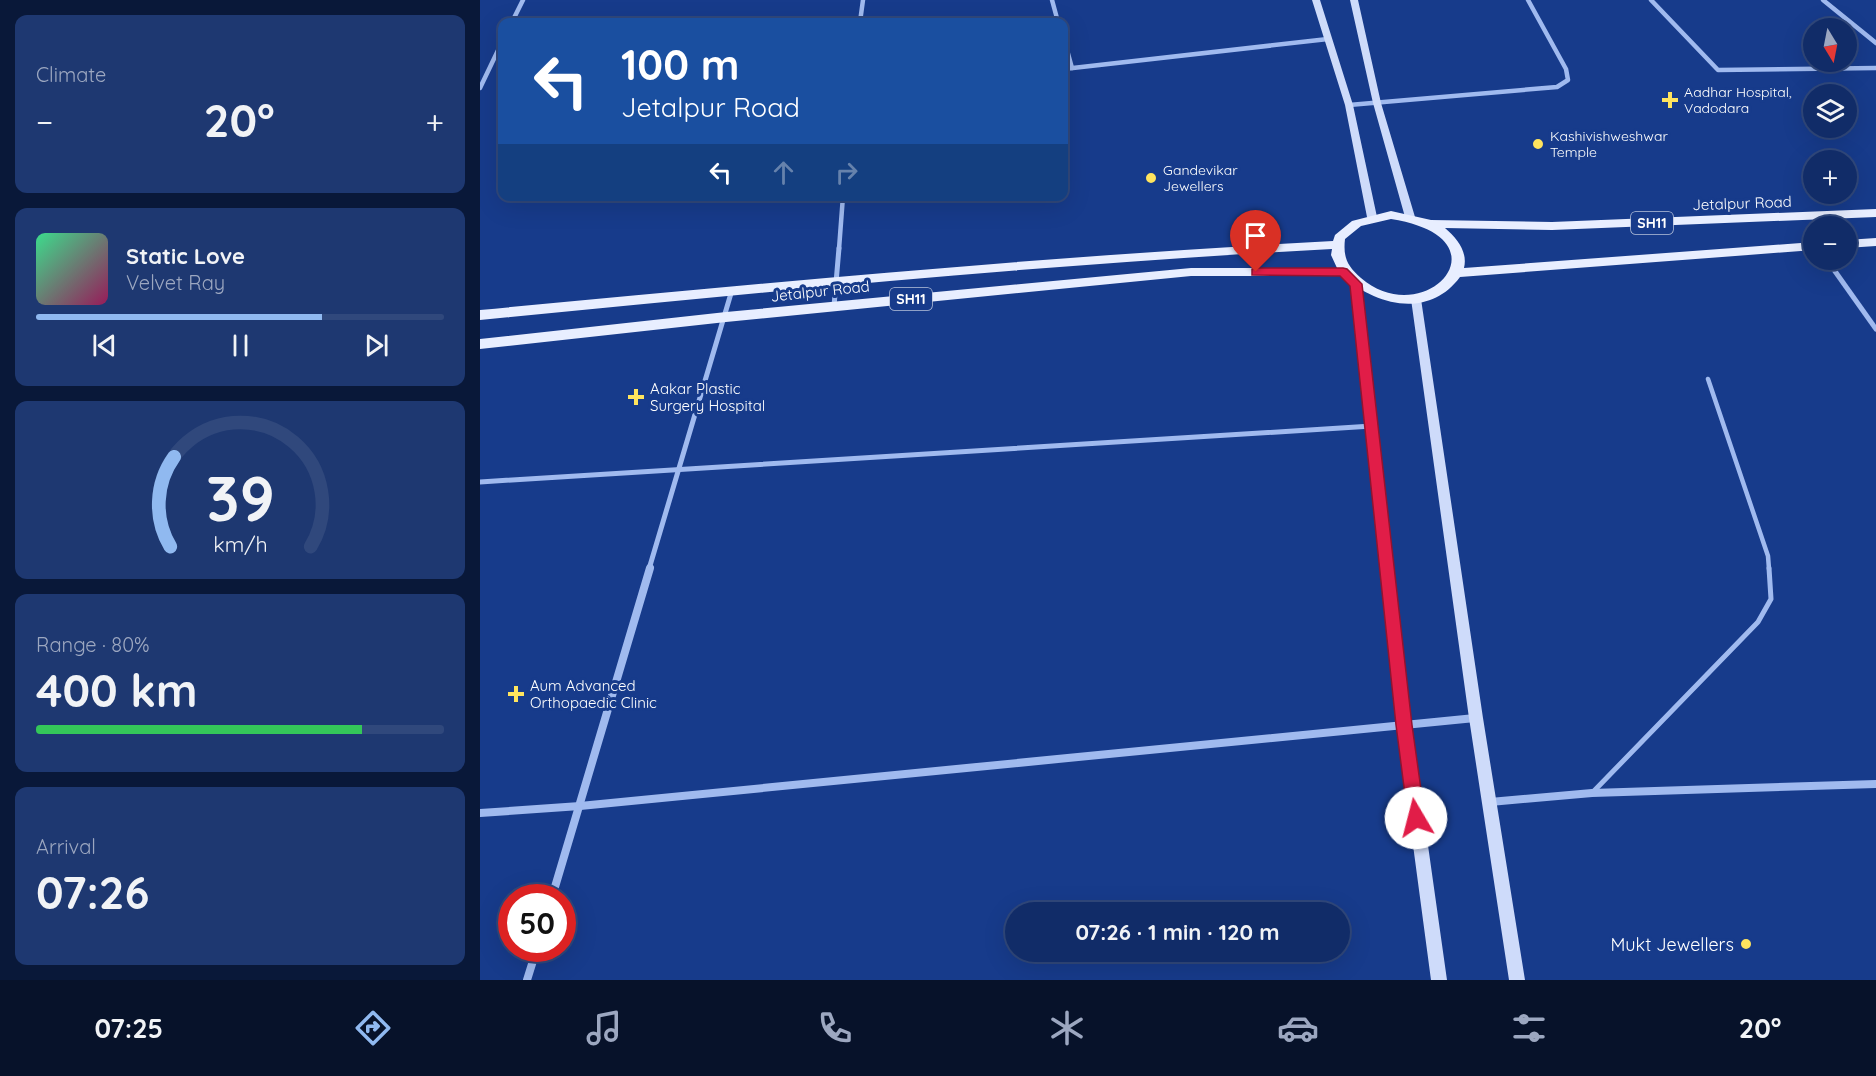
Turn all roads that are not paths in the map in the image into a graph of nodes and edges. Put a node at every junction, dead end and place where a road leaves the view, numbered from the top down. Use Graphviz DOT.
graph roads {
  1 [pos="523,0"];
  2 [pos="863,0"];
  3 [pos="1052,0"];
  4 [pos="1316,0"];
  5 [pos="1354,0"];
  6 [pos="1528,0"];
  7 [pos="1651,0"];
  8 [pos="1823,0"];
  9 [pos="514,18"];
  10 [pos="861,18"];
  11 [pos="1057,18"];
  12 [pos="1328,39"];
  13 [pos="1876,43"];
  14 [pos="498,50"];
  15 [pos="1068,54"];
  16 [pos="1068,68"];
  17 [pos="1072,68"];
  18 [pos="1876,68"];
  19 [pos="480,88"];
  20 [pos="1377,103"];
  21 [pos="1349,105"];
  22 [pos="843,201"];
  23 [pos="1876,213"];
  24 [pos="1372,217"];
  25 [pos="1410,218"];
  26 [pos="1429,224"];
  27 [pos="1876,242"];
  28 [pos="1857,243"];
  29 [pos="1337,245"];
  30 [pos="1803,247"];
  31 [pos="1834,270"];
  32 [pos="1343,272"];
  33 [pos="1458,273"];
  34 [pos="836,280"];
  35 [pos="1356,284"];
  36 [pos="732,290"];
  37 [pos="1416,299"];
  38 [pos="834,306"];
  39 [pos="480,315"];
  40 [pos="726,317"];
  41 [pos="1876,329"];
  42 [pos="480,344"];
  43 [pos="1708,379"];
  44 [pos="1372,426"];
  45 [pos="680,470"];
  46 [pos="480,482"];
  47 [pos="1476,718"];
  48 [pos="1404,725"];
  49 [pos="1876,784"];
  50 [pos="1592,793"];
  51 [pos="1488,802"];
  52 [pos="580,806"];
  53 [pos="480,813"];
  54 [pos="556,884"];
  55 [pos="533,962"];
  56 [pos="527,980"];
  57 [pos="1439,980"];
  58 [pos="1517,980"];
  1 -- 9 [label="street"];
  2 -- 10 [label="street"];
  3 -- 11 [label="street"];
  4 -- 12 [label="main road"];
  5 -- 20 [label="main road"];
  6 -- 20 [label="street"];
  7 -- 18 [label="street"];
  8 -- 13 [label="street"];
  12 -- 17 [label="street"];
  12 -- 21 [label="main road"];
  14 -- 19 [label="street"];
  15 -- 17 [label="street"];
  16 -- 17 [label="street"];
  20 -- 21 [label="street"];
  20 -- 25 [label="main road"];
  21 -- 24 [label="main road"];
  22 -- 34 [label="street"];
  23 -- 26 [label="main road, Jetalpur Road / SH11"];
  24 -- 25 [label="main road"];
  24 -- 29 [label="main road"];
  25 -- 26 [label="main road"];
  26 -- 33 [label="main road"];
  27 -- 28 [label="main road"];
  29 -- 32 [label="main road"];
  29 -- 34 [label="main road, Jetalpur Road / SH11"];
  30 -- 33 [label="main road, SH11"];
  31 -- 41 [label="street"];
  32 -- 35 [label="main road"];
  32 -- 38 [label="main road, Jetalpur Road / SH11"];
  33 -- 37 [label="main road"];
  34 -- 36 [label="main road, Jetalpur Road / SH11"];
  34 -- 38 [label="street"];
  35 -- 37 [label="main road"];
  35 -- 44 [label="main road"];
  36 -- 39 [label="main road, Jetalpur Road / SH11"];
  36 -- 40 [label="street"];
  37 -- 47 [label="main road"];
  38 -- 40 [label="main road, Jetalpur Road / SH11"];
  40 -- 42 [label="main road, Jetalpur Road / SH11"];
  40 -- 45 [label="street"];
  43 -- 50 [label="lane"];
  44 -- 45 [label="street"];
  44 -- 48 [label="main road"];
  45 -- 46 [label="street"];
  45 -- 52 [label="street"];
  47 -- 48 [label="street"];
  47 -- 51 [label="main road"];
  48 -- 52 [label="street"];
  48 -- 57 [label="main road"];
  49 -- 50 [label="street"];
  50 -- 51 [label="street"];
  51 -- 58 [label="main road"];
  52 -- 53 [label="street"];
  52 -- 54 [label="street"];
  55 -- 56 [label="street"];
}
